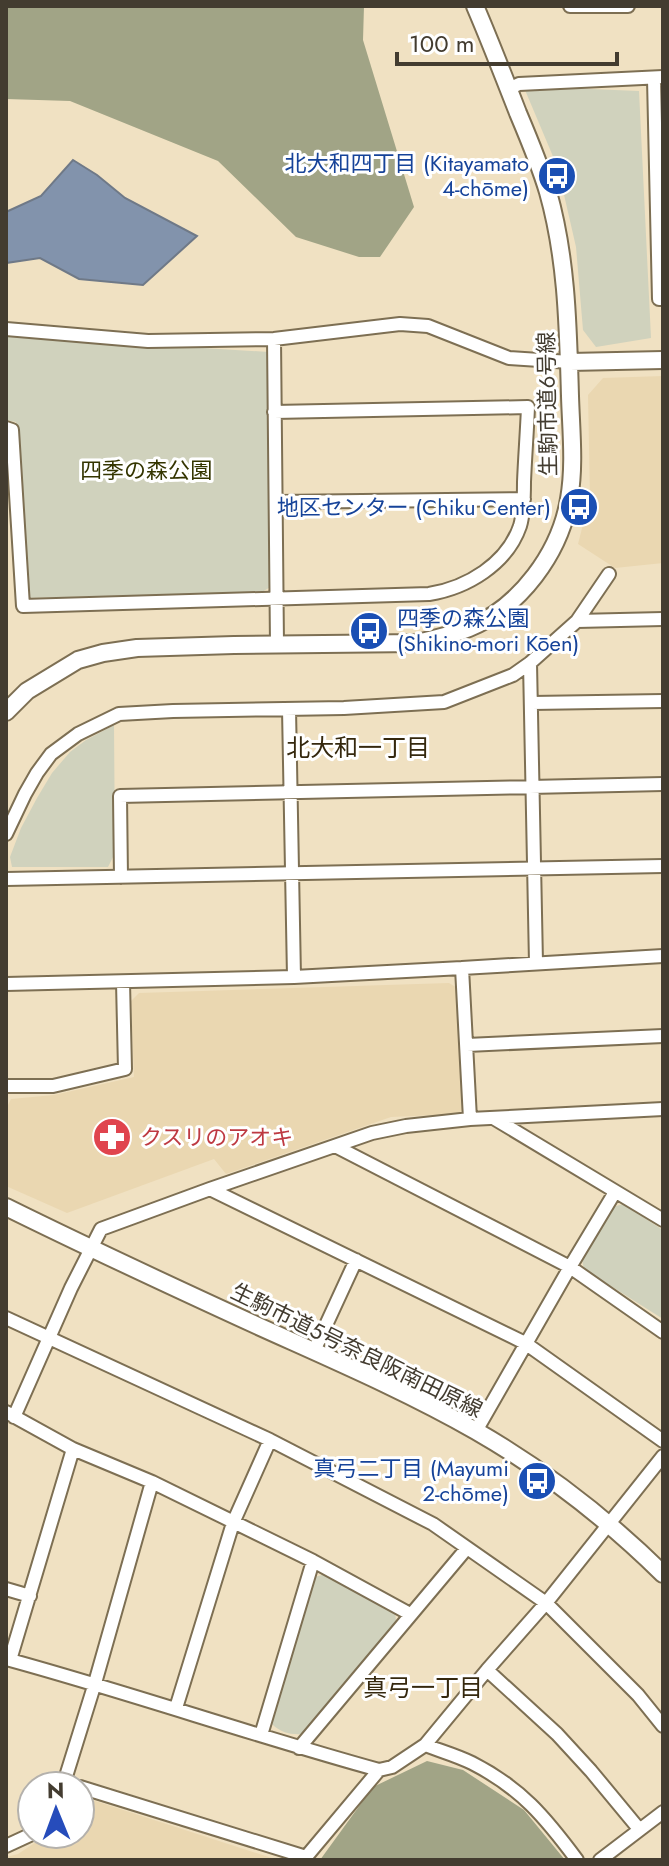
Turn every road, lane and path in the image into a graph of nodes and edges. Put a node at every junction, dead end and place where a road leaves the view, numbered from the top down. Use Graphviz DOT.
graph roads {
  1 [pos="475,6"];
  2 [pos="570,6"];
  3 [pos="628,6"];
  4 [pos="658,78"];
  5 [pos="509,89"];
  6 [pos="659,136"];
  7 [pos="660,217"];
  8 [pos="663,299"];
  9 [pos="6,329"];
  10 [pos="274,339"];
  11 [pos="663,360"];
  12 [pos="570,362"];
  13 [pos="274,412"];
  14 [pos="6,428"];
  15 [pos="524,499"];
  16 [pos="277,502"];
  17 [pos="609,574"];
  18 [pos="277,600"];
  19 [pos="663,619"];
  20 [pos="577,621"];
  21 [pos="277,644"];
  22 [pos="530,663"];
  23 [pos="663,701"];
  24 [pos="532,703"];
  25 [pos="289,709"];
  26 [pos="6,712"];
  27 [pos="663,784"];
  28 [pos="533,787"];
  29 [pos="290,791"];
  30 [pos="6,834"];
  31 [pos="663,866"];
  32 [pos="534,869"];
  33 [pos="292,874"];
  34 [pos="121,877"];
  35 [pos="6,879"];
  36 [pos="663,956"];
  37 [pos="536,963"];
  38 [pos="462,968"];
  39 [pos="294,977"];
  40 [pos="123,982"];
  41 [pos="6,984"];
  42 [pos="663,1036"];
  43 [pos="467,1045"];
  44 [pos="6,1086"];
  45 [pos="663,1109"];
  46 [pos="470,1119"];
  47 [pos="495,1119"];
  48 [pos="335,1146"];
  49 [pos="210,1189"];
  50 [pos="615,1192"];
  51 [pos="6,1207"];
  52 [pos="663,1220"];
  53 [pos="91,1249"];
  54 [pos="356,1260"];
  55 [pos="570,1267"];
  56 [pos="6,1318"];
  57 [pos="663,1332"];
  58 [pos="50,1339"];
  59 [pos="525,1343"];
  60 [pos="314,1351"];
  61 [pos="10,1415"];
  62 [pos="476,1431"];
  63 [pos="270,1440"];
  64 [pos="663,1441"];
  65 [pos="73,1449"];
  66 [pos="663,1456"];
  67 [pos="152,1482"];
  68 [pos="233,1523"];
  69 [pos="608,1524"];
  70 [pos="467,1548"];
  71 [pos="313,1561"];
  72 [pos="663,1574"];
  73 [pos="6,1589"];
  74 [pos="30,1596"];
  75 [pos="546,1603"];
  76 [pos="410,1614"];
  77 [pos="487,1670"];
  78 [pos="95,1683"];
  79 [pos="176,1708"];
  80 [pos="663,1726"];
  81 [pos="261,1735"];
  82 [pos="425,1745"];
  83 [pos="299,1748"];
  84 [pos="75,1770"];
  85 [pos="379,1770"];
  86 [pos="96,1793"];
  87 [pos="663,1812"];
  88 [pos="639,1829"];
  89 [pos="577,1860"];
  90 [pos="600,1860"];
  1 -- 5 [label="street, 生駒市道6号線"];
  2 -- 3 [label="street"];
  4 -- 5 [label="street"];
  4 -- 6 [label="street"];
  5 -- 12 [label="street, 生駒市道6号線"];
  6 -- 7 [label="street"];
  7 -- 8 [label="street"];
  9 -- 10 [label="street"];
  10 -- 12 [label="street"];
  10 -- 13 [label="street"];
  11 -- 12 [label="street"];
  12 -- 21 [label="street, 生駒市道6号線"];
  13 -- 15 [label="street"];
  13 -- 16 [label="street"];
  14 -- 18 [label="street"];
  15 -- 16 [label="street"];
  15 -- 18 [label="street"];
  16 -- 18 [label="street"];
  17 -- 20 [label="street"];
  18 -- 21 [label="street"];
  19 -- 20 [label="street"];
  20 -- 22 [label="street"];
  21 -- 26 [label="street, 生駒市道6号線"];
  22 -- 24 [label="street"];
  22 -- 25 [label="street"];
  23 -- 24 [label="street"];
  24 -- 28 [label="street"];
  25 -- 29 [label="street"];
  25 -- 30 [label="street"];
  27 -- 28 [label="street"];
  28 -- 29 [label="street"];
  28 -- 32 [label="street"];
  29 -- 33 [label="street"];
  29 -- 34 [label="street"];
  31 -- 32 [label="street"];
  32 -- 33 [label="street"];
  32 -- 37 [label="street"];
  33 -- 34 [label="street"];
  33 -- 39 [label="street"];
  34 -- 35 [label="street"];
  36 -- 37 [label="street"];
  37 -- 38 [label="street"];
  38 -- 39 [label="street"];
  38 -- 43 [label="street"];
  39 -- 40 [label="street"];
  40 -- 41 [label="street"];
  40 -- 44 [label="street"];
  42 -- 43 [label="street"];
  43 -- 46 [label="street"];
  45 -- 47 [label="street"];
  46 -- 47 [label="street"];
  46 -- 48 [label="street"];
  47 -- 50 [label="street"];
  48 -- 49 [label="street"];
  48 -- 55 [label="street"];
  49 -- 53 [label="street"];
  49 -- 54 [label="street"];
  50 -- 52 [label="street"];
  50 -- 55 [label="street"];
  51 -- 53 [label="street, 生駒市道5号奈良阪南田原線"];
  53 -- 58 [label="street"];
  53 -- 60 [label="street, 生駒市道5号奈良阪南田原線"];
  54 -- 59 [label="street"];
  54 -- 60 [label="street"];
  55 -- 57 [label="street"];
  55 -- 59 [label="street"];
  56 -- 58 [label="street"];
  58 -- 61 [label="street"];
  58 -- 63 [label="street"];
  59 -- 62 [label="street"];
  59 -- 64 [label="street"];
  60 -- 62 [label="street, 生駒市道5号奈良阪南田原線"];
  61 -- 65 [label="street"];
  62 -- 69 [label="street, 生駒市道5号奈良阪南田原線"];
  63 -- 68 [label="street"];
  63 -- 70 [label="street"];
  65 -- 67 [label="street"];
  65 -- 74 [label="street"];
  66 -- 69 [label="street"];
  67 -- 68 [label="street"];
  67 -- 78 [label="street"];
  68 -- 71 [label="street"];
  68 -- 79 [label="street"];
  69 -- 72 [label="street, 生駒市道5号奈良阪南田原線"];
  69 -- 75 [label="street"];
  70 -- 75 [label="street"];
  70 -- 76 [label="street"];
  71 -- 76 [label="street"];
  71 -- 81 [label="street"];
  73 -- 74 [label="street"];
  74 -- 78 [label="street"];
  75 -- 77 [label="street"];
  75 -- 80 [label="street"];
  76 -- 83 [label="street"];
  77 -- 82 [label="street"];
  77 -- 88 [label="street"];
  78 -- 79 [label="street"];
  78 -- 84 [label="street"];
  79 -- 81 [label="street"];
  81 -- 83 [label="street"];
  82 -- 85 [label="street"];
  82 -- 89 [label="street"];
  83 -- 85 [label="street"];
  85 -- 86 [label="street"];
  87 -- 88 [label="street"];
  88 -- 90 [label="street"];
}
